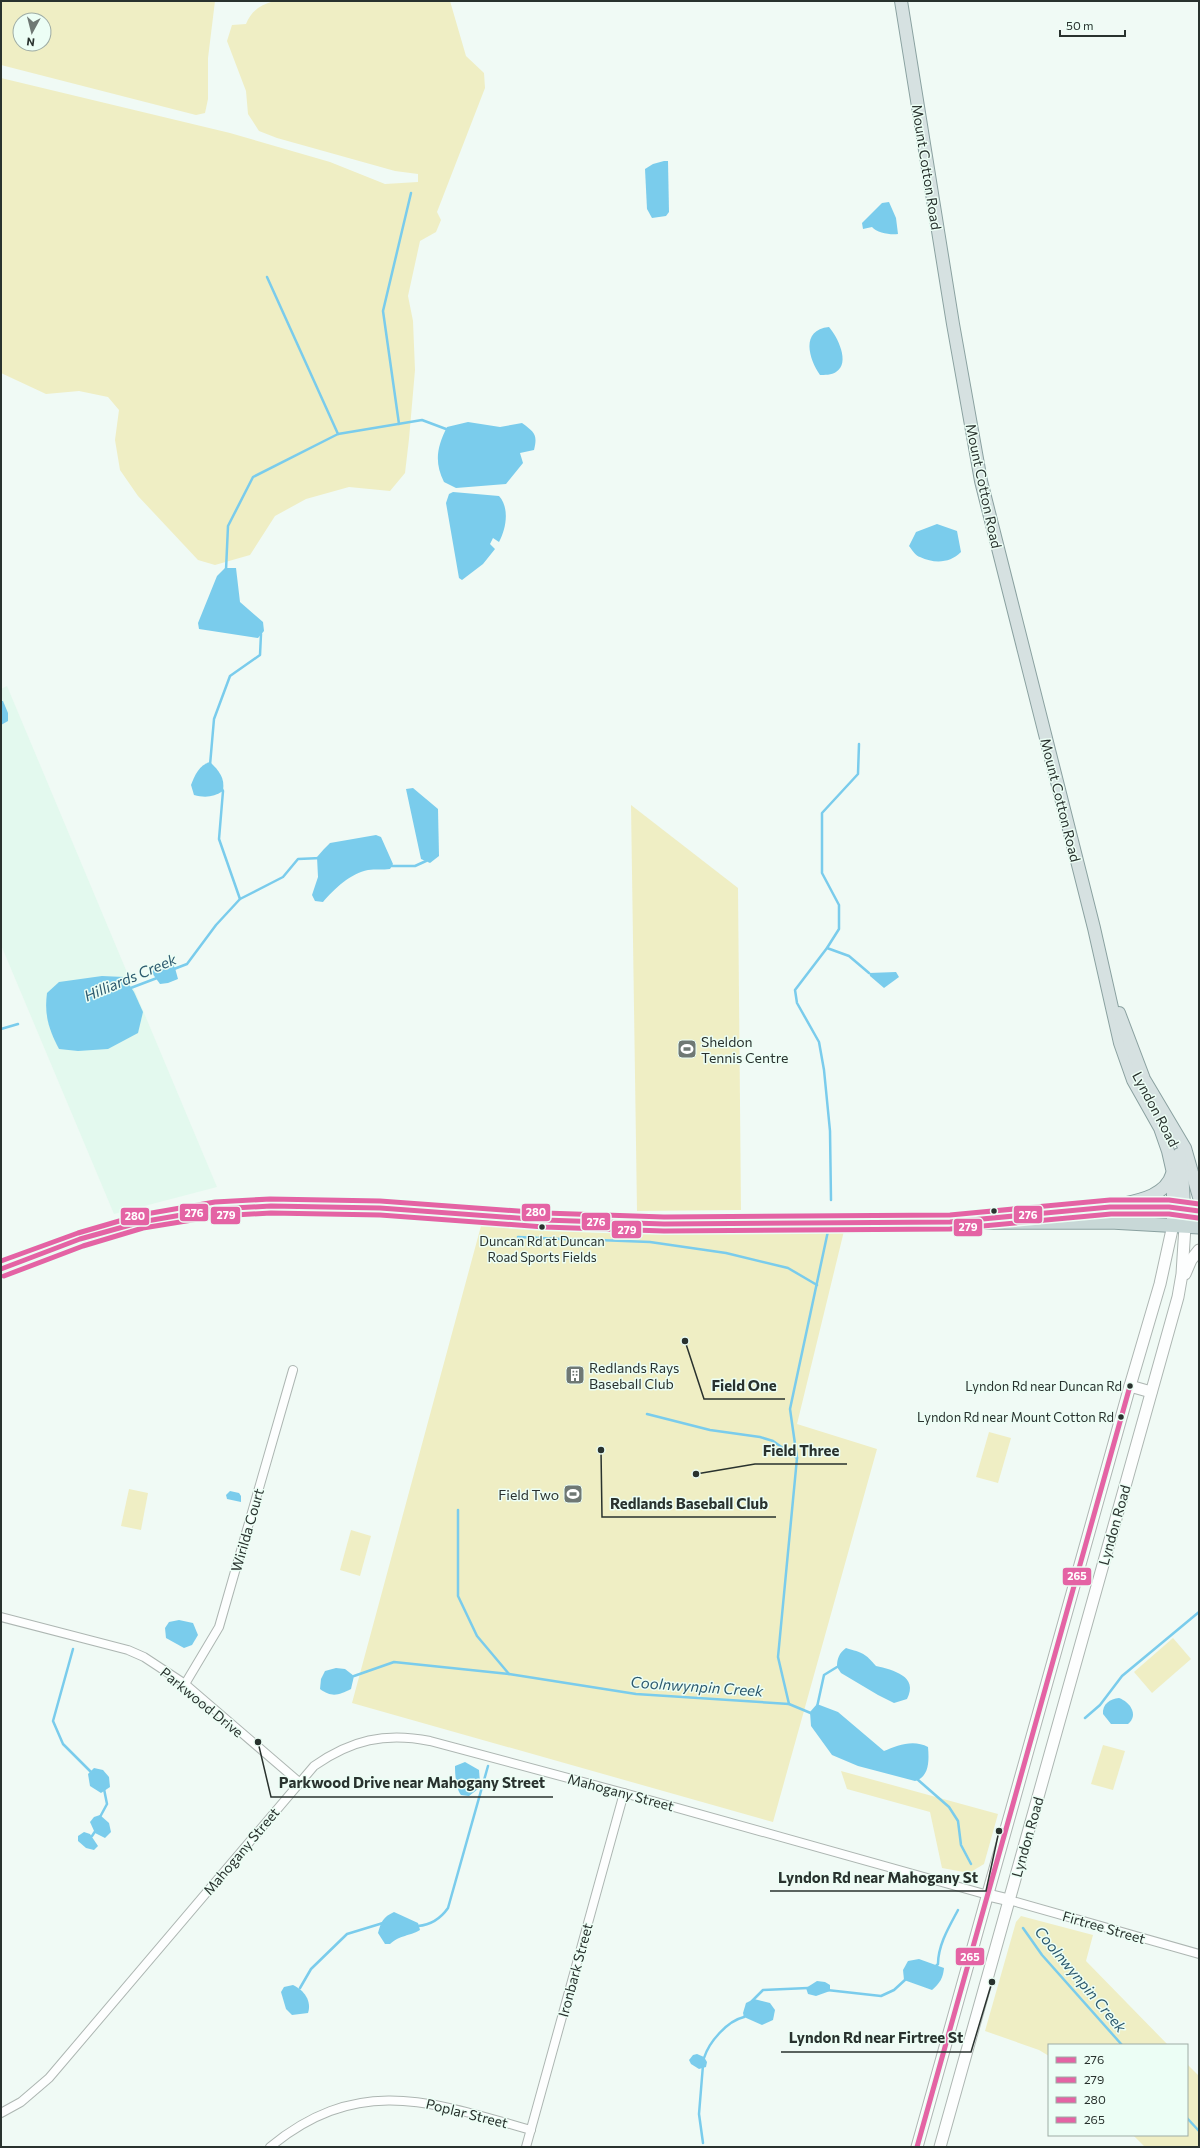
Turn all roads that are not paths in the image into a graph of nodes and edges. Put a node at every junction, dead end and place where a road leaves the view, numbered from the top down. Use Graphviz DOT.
graph roads {
  1 [pos="901,1"];
  2 [pos="1102,963"];
  3 [pos="1114,999"];
  4 [pos="1173,1173"];
  5 [pos="1199,1197"];
  6 [pos="1115,1206"];
  7 [pos="1179,1209"];
  8 [pos="1199,1211"];
  9 [pos="960,1221"];
  10 [pos="1179,1225"];
  11 [pos="1199,1227"];
  12 [pos="1199,1250"];
  13 [pos="1,1269"];
  14 [pos="1178,1297"];
  15 [pos="293,1370"];
  16 [pos="1130,1386"];
  17 [pos="1151,1392"];
  18 [pos="1,1617"];
  19 [pos="185,1684"];
  20 [pos="299,1782"];
  21 [pos="624,1792"];
  22 [pos="988,1895"];
  23 [pos="1009,1900"];
  24 [pos="1199,1954"];
  25 [pos="1,2113"];
  26 [pos="530,2130"];
  27 [pos="270,2147"];
  28 [pos="526,2147"];
  29 [pos="917,2147"];
  30 [pos="940,2147"];
  1 -- 2 [label="main road, Mount Cotton Road"];
  2 -- 3 [label="main road, Mount Cotton Road"];
  2 -- 4 [label="main road, Mount Cotton Road"];
  3 -- 5 [label="main road, Mount Cotton Road"];
  3 -- 7 [label="main road, Lyndon Road"];
  4 -- 6 [label="main road"];
  4 -- 7 [label="main road, Mount Cotton Road"];
  6 -- 7 [label="highway"];
  6 -- 9 [label="highway"];
  7 -- 8 [label="highway"];
  7 -- 10 [label="main road, Mount Cotton Road"];
  9 -- 10 [label="highway"];
  9 -- 13 [label="highway"];
  10 -- 11 [label="highway"];
  10 -- 14 [label="main road, Lyndon Road"];
  10 -- 16 [label="main road, Lyndon Road"];
  12 -- 14 [label="main road"];
  14 -- 17 [label="main road, Lyndon Road"];
  15 -- 19 [label="street, Wirilda Court"];
  16 -- 17 [label="main road"];
  16 -- 22 [label="main road, Lyndon Road"];
  17 -- 23 [label="main road, Lyndon Road"];
  18 -- 19 [label="street, Parkwood Drive"];
  19 -- 20 [label="street, Parkwood Drive"];
  20 -- 21 [label="street, Mahogany Street"];
  20 -- 25 [label="street, Mahogany Street"];
  21 -- 22 [label="street, Mahogany Street"];
  21 -- 26 [label="street, Ironbark Street"];
  22 -- 23 [label="main road"];
  22 -- 29 [label="main road, Lyndon Road"];
  23 -- 24 [label="street, Firtree Street"];
  23 -- 30 [label="main road, Lyndon Road"];
  26 -- 27 [label="street, Poplar Street"];
  26 -- 28 [label="street, Ironbark Street"];
}
